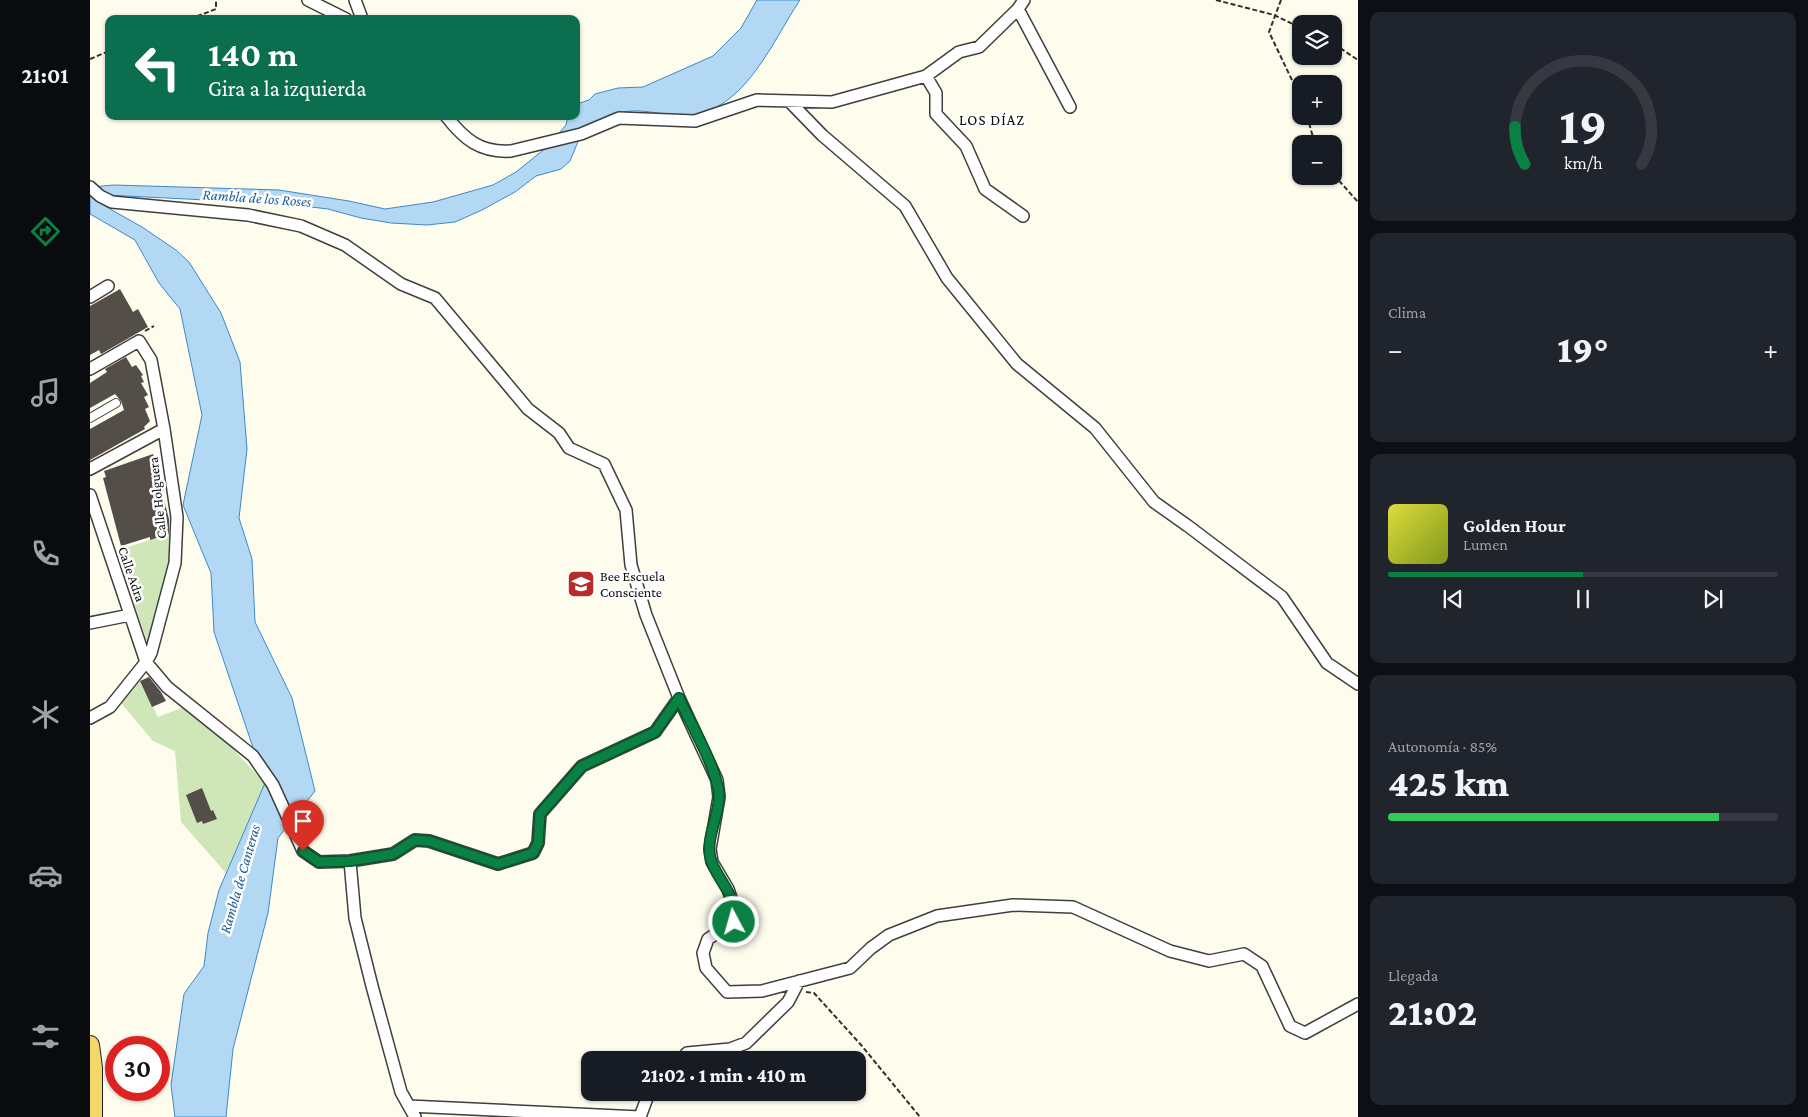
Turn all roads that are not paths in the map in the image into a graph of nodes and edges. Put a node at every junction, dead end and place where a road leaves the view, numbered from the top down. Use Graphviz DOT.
graph roads {
  1 [pos="308,0"];
  2 [pos="355,0"];
  3 [pos="1021,4"];
  4 [pos="338,15"];
  5 [pos="361,15"];
  6 [pos="926,76"];
  7 [pos="789,101"];
  8 [pos="1070,108"];
  9 [pos="450,120"];
  10 [pos="90,187"];
  11 [pos="1023,216"];
  12 [pos="108,286"];
  13 [pos="90,297"];
  14 [pos="90,370"];
  15 [pos="116,403"];
  16 [pos="91,414"];
  17 [pos="164,429"];
  18 [pos="90,469"];
  19 [pos="90,495"];
  20 [pos="130,615"];
  21 [pos="90,624"];
  22 [pos="146,662"];
  23 [pos="1358,684"];
  24 [pos="679,698"];
  25 [pos="90,718"];
  26 [pos="350,861"];
  27 [pos="796,986"];
  28 [pos="1358,1004"];
  29 [pos="90,1045"];
  30 [pos="708,1051"];
  31 [pos="646,1101"];
  32 [pos="409,1106"];
  33 [pos="93,1117"];
  34 [pos="415,1117"];
  1 -- 4 [label="street"];
  2 -- 5 [label="street"];
  3 -- 6 [label="street"];
  3 -- 8 [label="street"];
  6 -- 7 [label="street"];
  6 -- 11 [label="street"];
  7 -- 9 [label="street"];
  7 -- 23 [label="street"];
  10 -- 24 [label="street"];
  12 -- 13 [label="street"];
  14 -- 17 [label="street, Calle Holguera"];
  15 -- 16 [label="street"];
  17 -- 18 [label="street"];
  17 -- 22 [label="street, Calle Holguera"];
  19 -- 20 [label="street, Calle Adra"];
  20 -- 21 [label="street"];
  20 -- 22 [label="street, Calle Adra"];
  22 -- 25 [label="street, Calle Holguera"];
  22 -- 26 [label="street"];
  24 -- 26 [label="street"];
  24 -- 27 [label="street"];
  26 -- 32 [label="street"];
  27 -- 28 [label="street"];
  27 -- 30 [label="street"];
  29 -- 33 [label="main road"];
  31 -- 32 [label="street"];
  32 -- 34 [label="street"];
}
